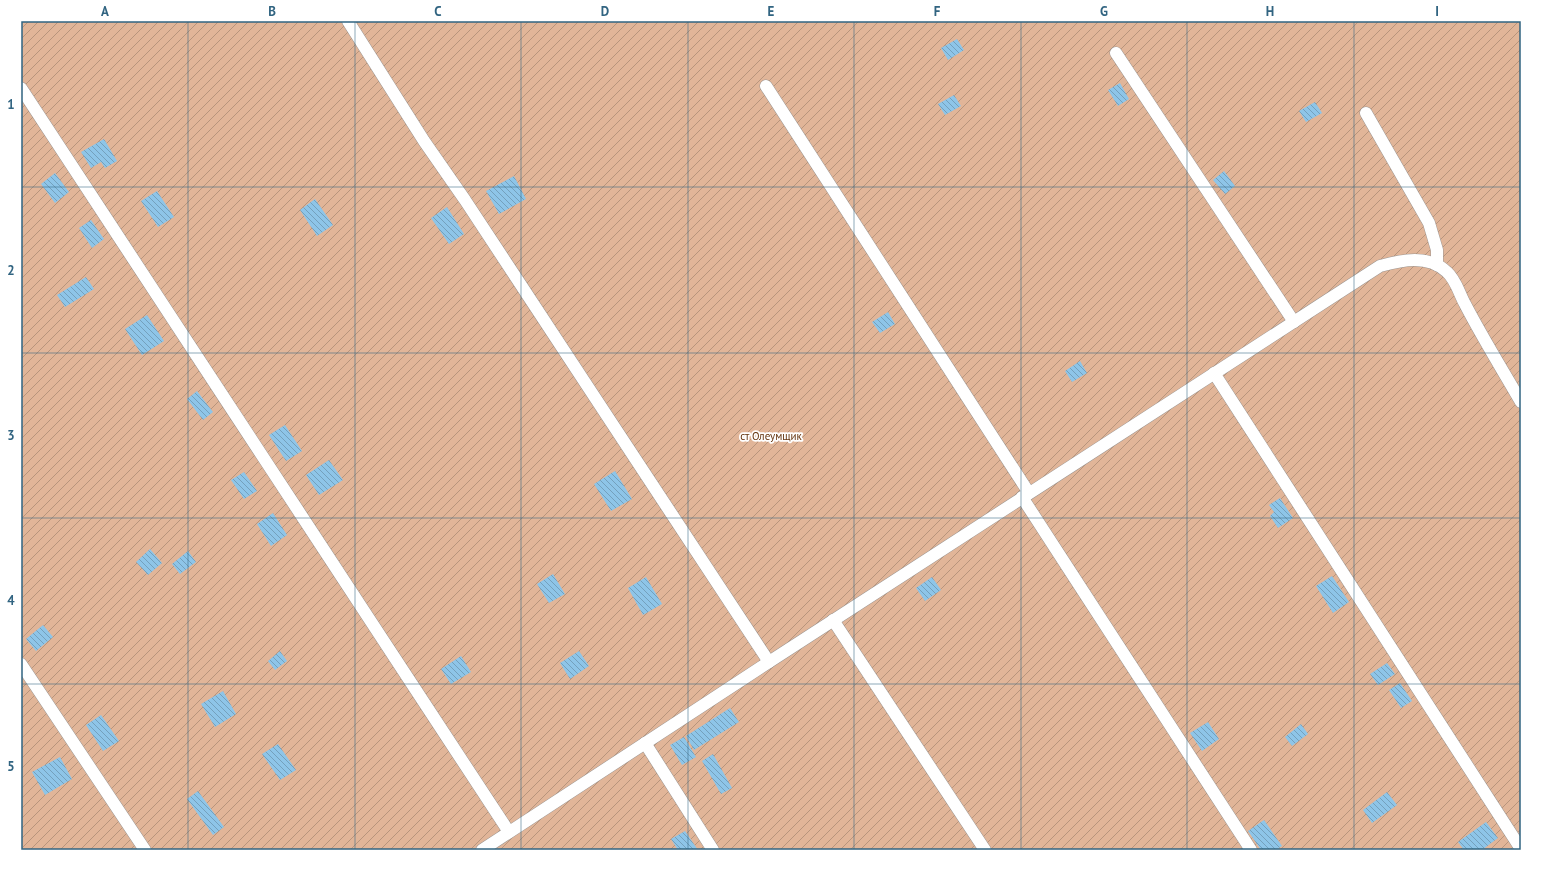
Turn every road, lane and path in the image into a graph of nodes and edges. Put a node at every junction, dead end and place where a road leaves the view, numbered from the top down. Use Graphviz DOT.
graph roads {
  1 [pos="348,21"];
  2 [pos="1116,53"];
  3 [pos="766,86"];
  4 [pos="21,88"];
  5 [pos="1366,113"];
  6 [pos="1437,265"];
  7 [pos="1294,322"];
  8 [pos="1214,373"];
  9 [pos="1521,402"];
  10 [pos="1026,495"];
  11 [pos="833,620"];
  12 [pos="769,662"];
  13 [pos="21,664"];
  14 [pos="644,743"];
  15 [pos="509,832"];
  16 [pos="1521,849"];
  17 [pos="145,850"];
  18 [pos="482,850"];
  19 [pos="713,850"];
  20 [pos="985,850"];
  21 [pos="1251,850"];
  1 -- 12 [label="lane"];
  2 -- 7 [label="lane"];
  3 -- 10 [label="lane"];
  4 -- 15 [label="lane"];
  5 -- 6 [label="lane"];
  6 -- 7 [label="lane"];
  6 -- 9 [label="lane"];
  7 -- 8 [label="lane"];
  8 -- 10 [label="lane"];
  8 -- 16 [label="lane"];
  10 -- 11 [label="lane"];
  10 -- 21 [label="lane"];
  11 -- 12 [label="lane"];
  11 -- 20 [label="lane"];
  12 -- 14 [label="lane"];
  13 -- 17 [label="lane"];
  14 -- 15 [label="lane"];
  14 -- 19 [label="lane"];
  15 -- 18 [label="lane"];
}
